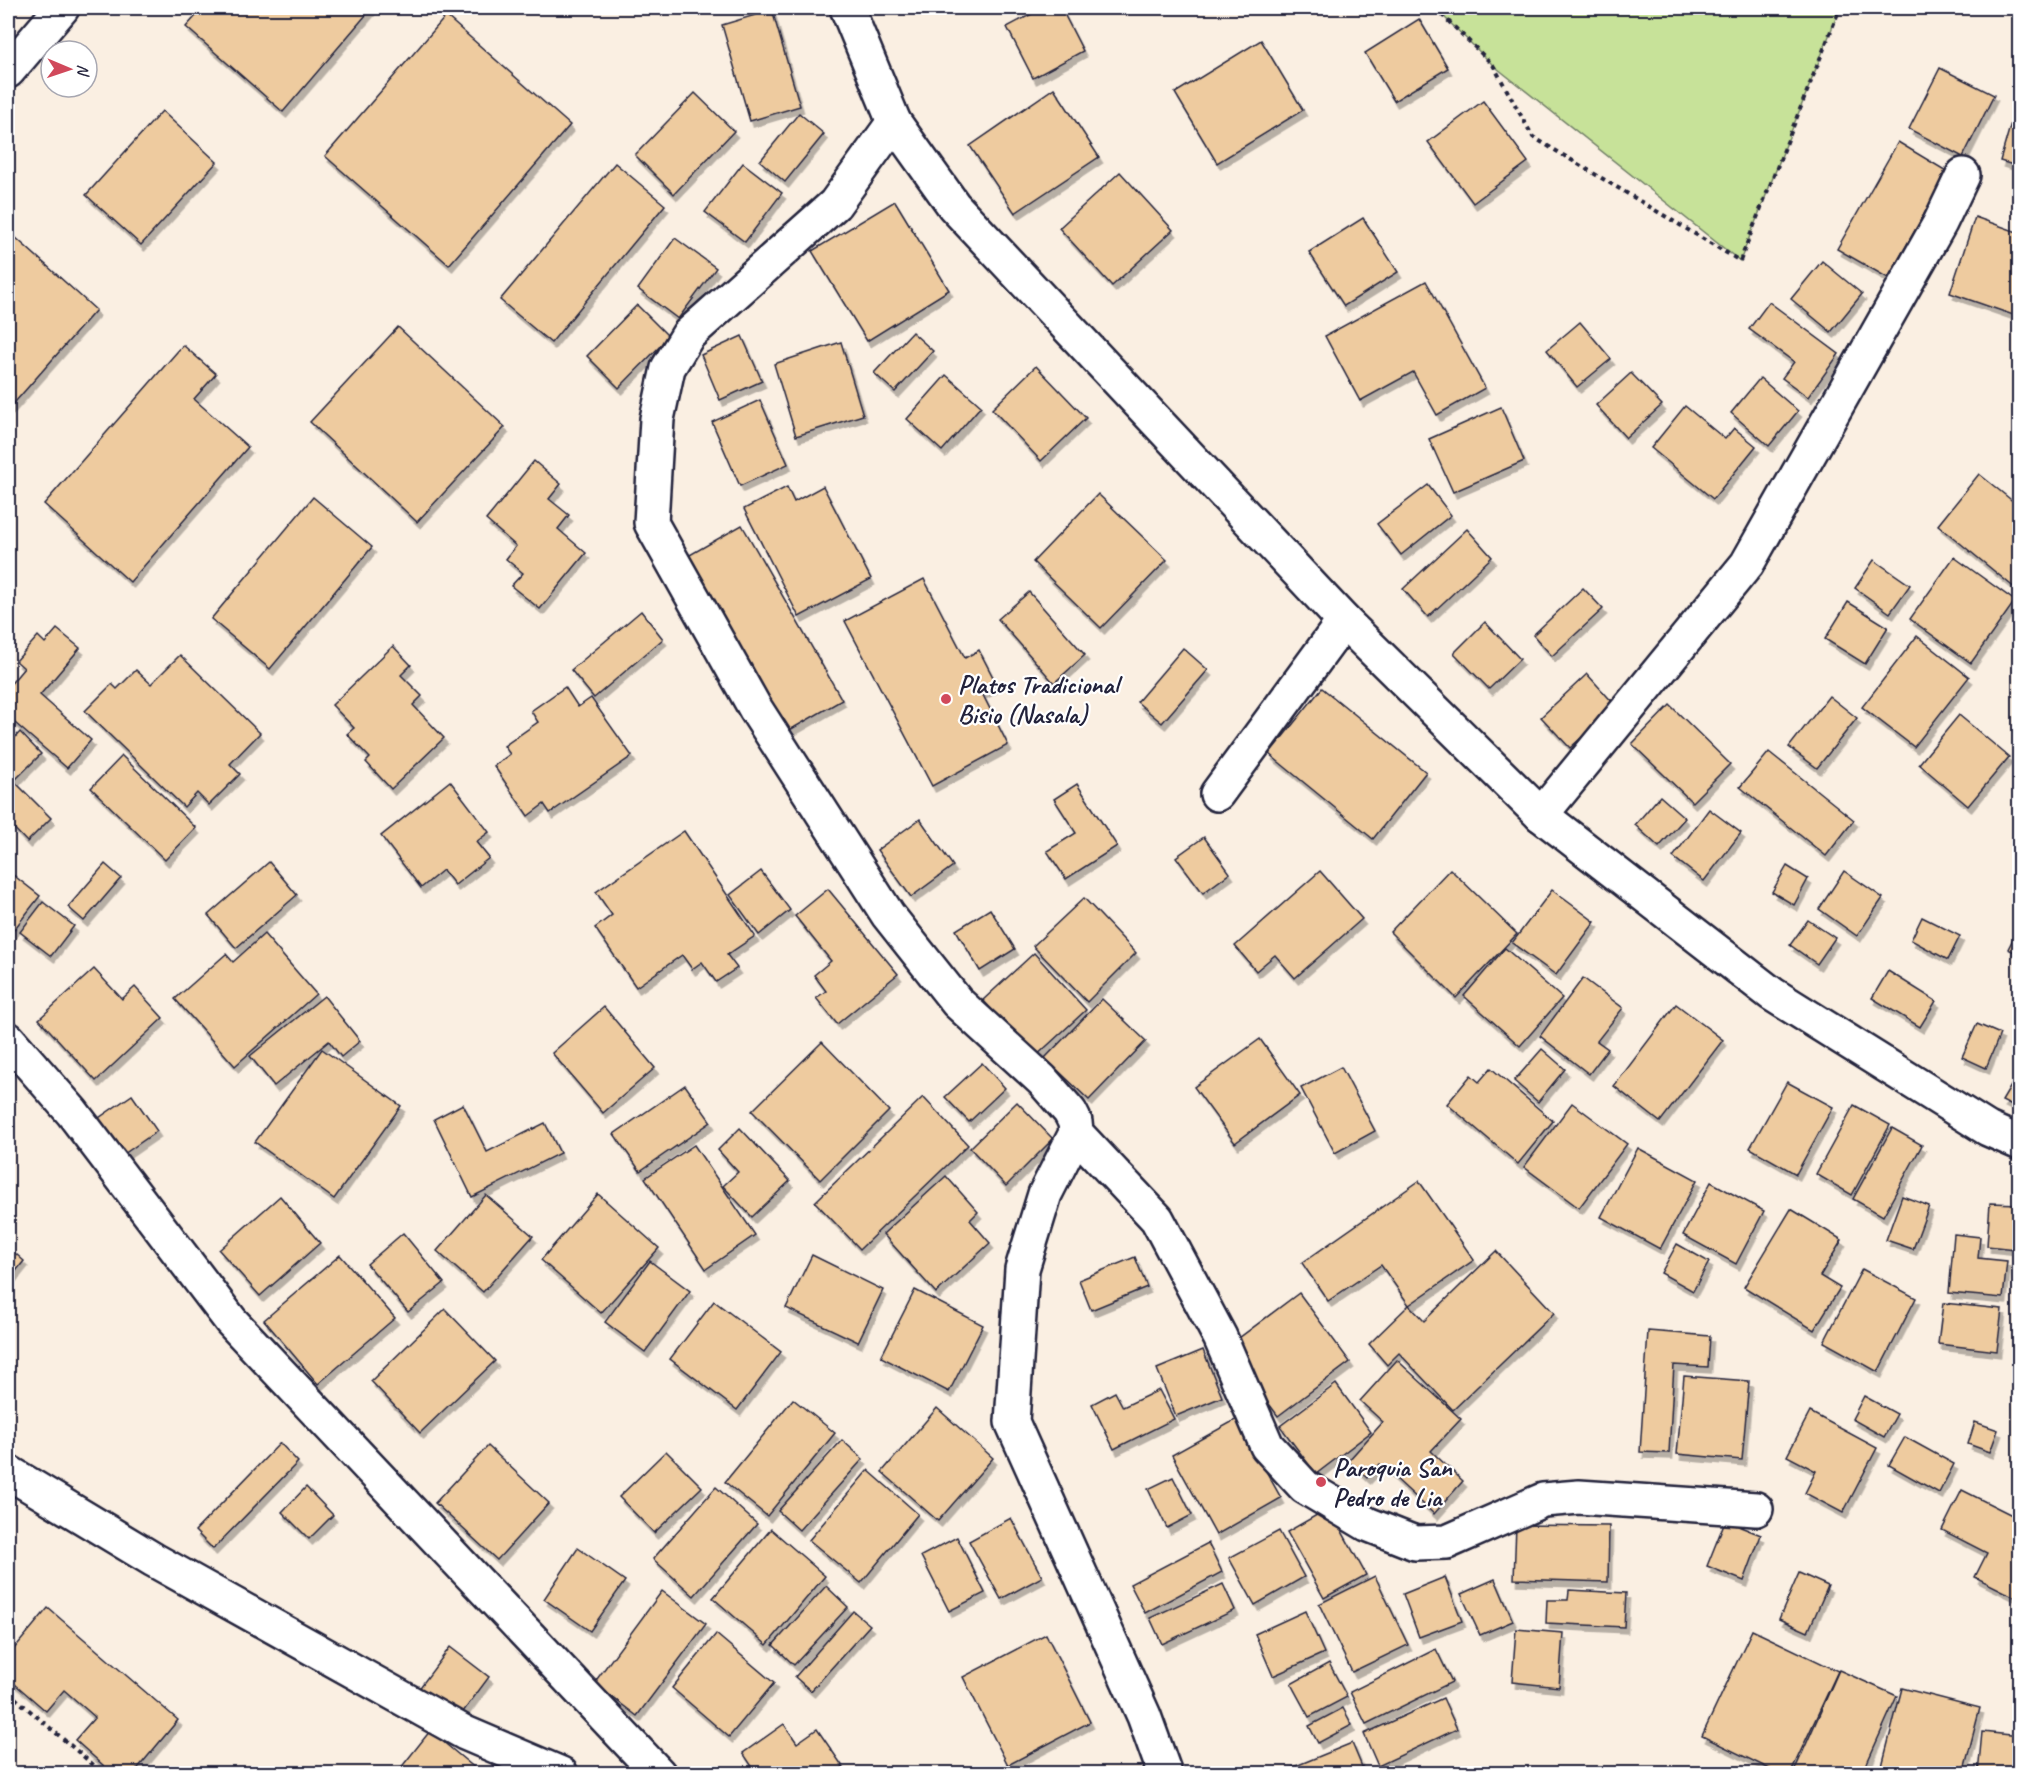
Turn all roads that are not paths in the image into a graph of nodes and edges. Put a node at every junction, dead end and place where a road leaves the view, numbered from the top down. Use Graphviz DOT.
graph roads {
  1 [pos="62,8"];
  2 [pos="847,8"];
  3 [pos="8,71"];
  4 [pos="894,122"];
  5 [pos="1963,175"];
  6 [pos="1344,621"];
  7 [pos="1217,794"];
  8 [pos="1541,816"];
  9 [pos="8,1040"];
  10 [pos="1076,1133"];
  11 [pos="2019,1143"];
  12 [pos="8,1472"];
  13 [pos="1756,1509"];
  14 [pos="561,1773"];
  15 [pos="659,1773"];
  16 [pos="1166,1773"];
  1 -- 3 [label="street"];
  2 -- 4 [label="street"];
  4 -- 6 [label="street"];
  4 -- 10 [label="street"];
  5 -- 8 [label="street"];
  6 -- 7 [label="street"];
  6 -- 8 [label="street"];
  8 -- 11 [label="street"];
  9 -- 15 [label="street"];
  10 -- 13 [label="street"];
  10 -- 16 [label="street"];
  12 -- 14 [label="street"];
}
